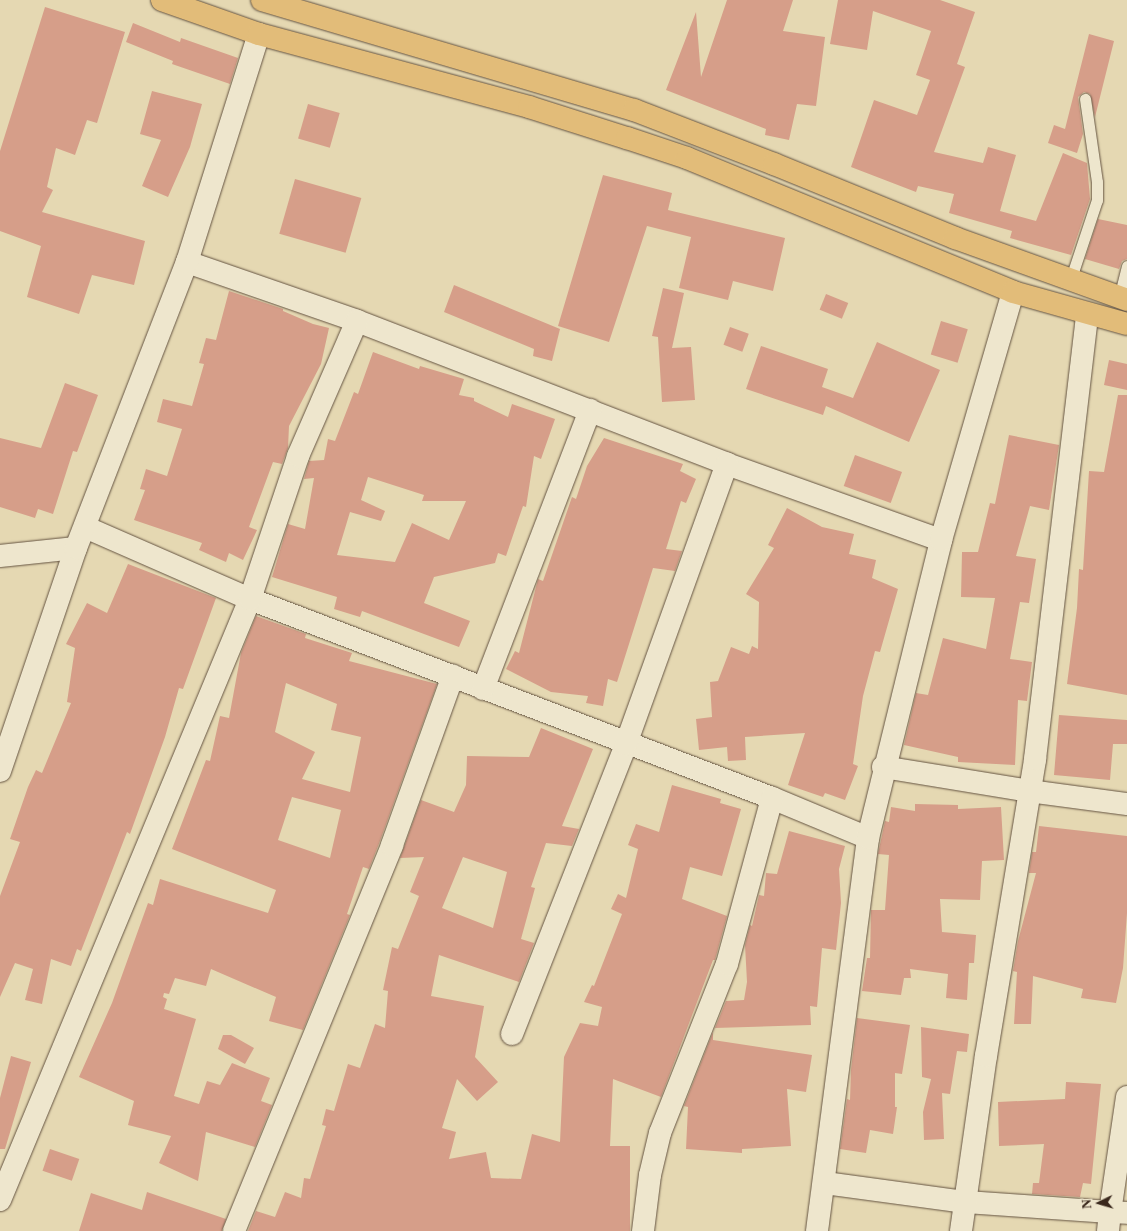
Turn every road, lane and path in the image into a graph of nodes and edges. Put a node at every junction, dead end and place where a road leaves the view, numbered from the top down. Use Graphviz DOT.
graph roads {
  1 [pos="162,0"];
  2 [pos="262,0"];
  3 [pos="286,4"];
  4 [pos="259,34"];
  5 [pos="1085,99"];
  6 [pos="801,175"];
  7 [pos="787,201"];
  8 [pos="187,262"];
  9 [pos="1127,266"];
  10 [pos="1070,281"];
  11 [pos="1013,292"];
  12 [pos="1123,299"];
  13 [pos="1087,314"];
  14 [pos="357,321"];
  15 [pos="1127,324"];
  16 [pos="590,410"];
  17 [pos="727,464"];
  18 [pos="84,527"];
  19 [pos="941,540"];
  20 [pos="76,548"];
  21 [pos="0,556"];
  22 [pos="250,599"];
  23 [pos="453,676"];
  24 [pos="483,688"];
  25 [pos="626,744"];
  26 [pos="883,767"];
  27 [pos="0,771"];
  28 [pos="1029,791"];
  29 [pos="772,798"];
  30 [pos="1127,804"];
  31 [pos="868,838"];
  32 [pos="512,1034"];
  33 [pos="1127,1097"];
  34 [pos="825,1183"];
  35 [pos="0,1200"];
  36 [pos="966,1202"];
  37 [pos="1115,1219"];
  38 [pos="234,1231"];
  39 [pos="643,1231"];
  40 [pos="817,1231"];
  41 [pos="961,1231"];
  1 -- 4 [label="main road"];
  2 -- 3 [label="main road"];
  3 -- 6 [label="main road"];
  4 -- 7 [label="main road"];
  4 -- 8 [label="street"];
  5 -- 10 [label="lane"];
  6 -- 7 [label="main road"];
  6 -- 10 [label="main road"];
  7 -- 11 [label="main road"];
  8 -- 14 [label="street"];
  8 -- 18 [label="street"];
  9 -- 12 [label="lane"];
  10 -- 12 [label="main road"];
  11 -- 13 [label="main road"];
  11 -- 19 [label="street"];
  13 -- 15 [label="main road"];
  13 -- 28 [label="street"];
  14 -- 16 [label="street"];
  14 -- 22 [label="street"];
  16 -- 17 [label="street"];
  16 -- 24 [label="street"];
  17 -- 19 [label="street"];
  17 -- 25 [label="street"];
  18 -- 20 [label="street"];
  18 -- 22 [label="street"];
  19 -- 26 [label="street"];
  20 -- 21 [label="street"];
  20 -- 27 [label="street"];
  22 -- 23 [label="street"];
  22 -- 35 [label="street"];
  23 -- 24 [label="street"];
  23 -- 38 [label="street"];
  24 -- 25 [label="street"];
  25 -- 29 [label="street"];
  25 -- 32 [label="street"];
  26 -- 28 [label="street"];
  26 -- 31 [label="street"];
  28 -- 30 [label="street"];
  28 -- 36 [label="street"];
  29 -- 31 [label="street"];
  29 -- 39 [label="street"];
  31 -- 34 [label="street"];
  33 -- 37 [label="street"];
  34 -- 36 [label="street"];
  34 -- 40 [label="street"];
  36 -- 37 [label="street"];
  36 -- 41 [label="street"];
}
